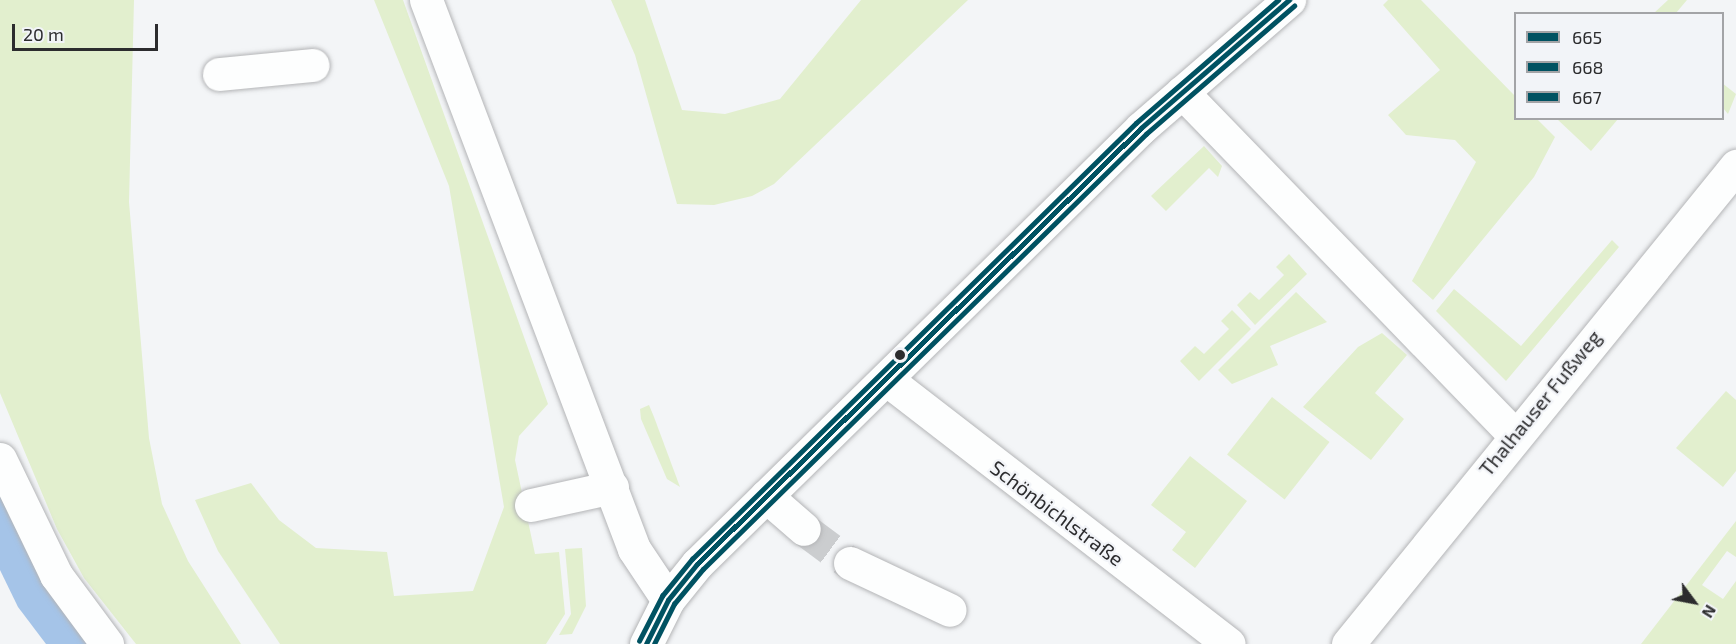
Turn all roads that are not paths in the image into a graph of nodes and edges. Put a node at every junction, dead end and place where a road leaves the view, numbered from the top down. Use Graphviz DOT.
graph roads {
  1 [pos="426,0"];
  2 [pos="1288,0"];
  3 [pos="313,65"];
  4 [pos="219,74"];
  5 [pos="1182,92"];
  6 [pos="1736,166"];
  7 [pos="886,380"];
  8 [pos="1514,434"];
  9 [pos="0,459"];
  10 [pos="612,487"];
  11 [pos="766,496"];
  12 [pos="531,505"];
  13 [pos="804,529"];
  14 [pos="850,563"];
  15 [pos="668,600"];
  16 [pos="950,610"];
  17 [pos="107,644"];
  18 [pos="646,644"];
  19 [pos="1229,644"];
  20 [pos="1348,644"];
  1 -- 10 [label="street"];
  2 -- 5 [label="street"];
  3 -- 4 [label="street"];
  5 -- 7 [label="street"];
  5 -- 8 [label="street"];
  6 -- 8 [label="street, Thalhauser Fußweg"];
  7 -- 11 [label="street"];
  7 -- 19 [label="street, Schönbichlstraße"];
  8 -- 20 [label="street, Thalhauser Fußweg"];
  9 -- 17 [label="street"];
  10 -- 12 [label="street"];
  10 -- 15 [label="street"];
  11 -- 13 [label="street"];
  11 -- 15 [label="street"];
  14 -- 16 [label="street"];
  15 -- 18 [label="street"];
}
